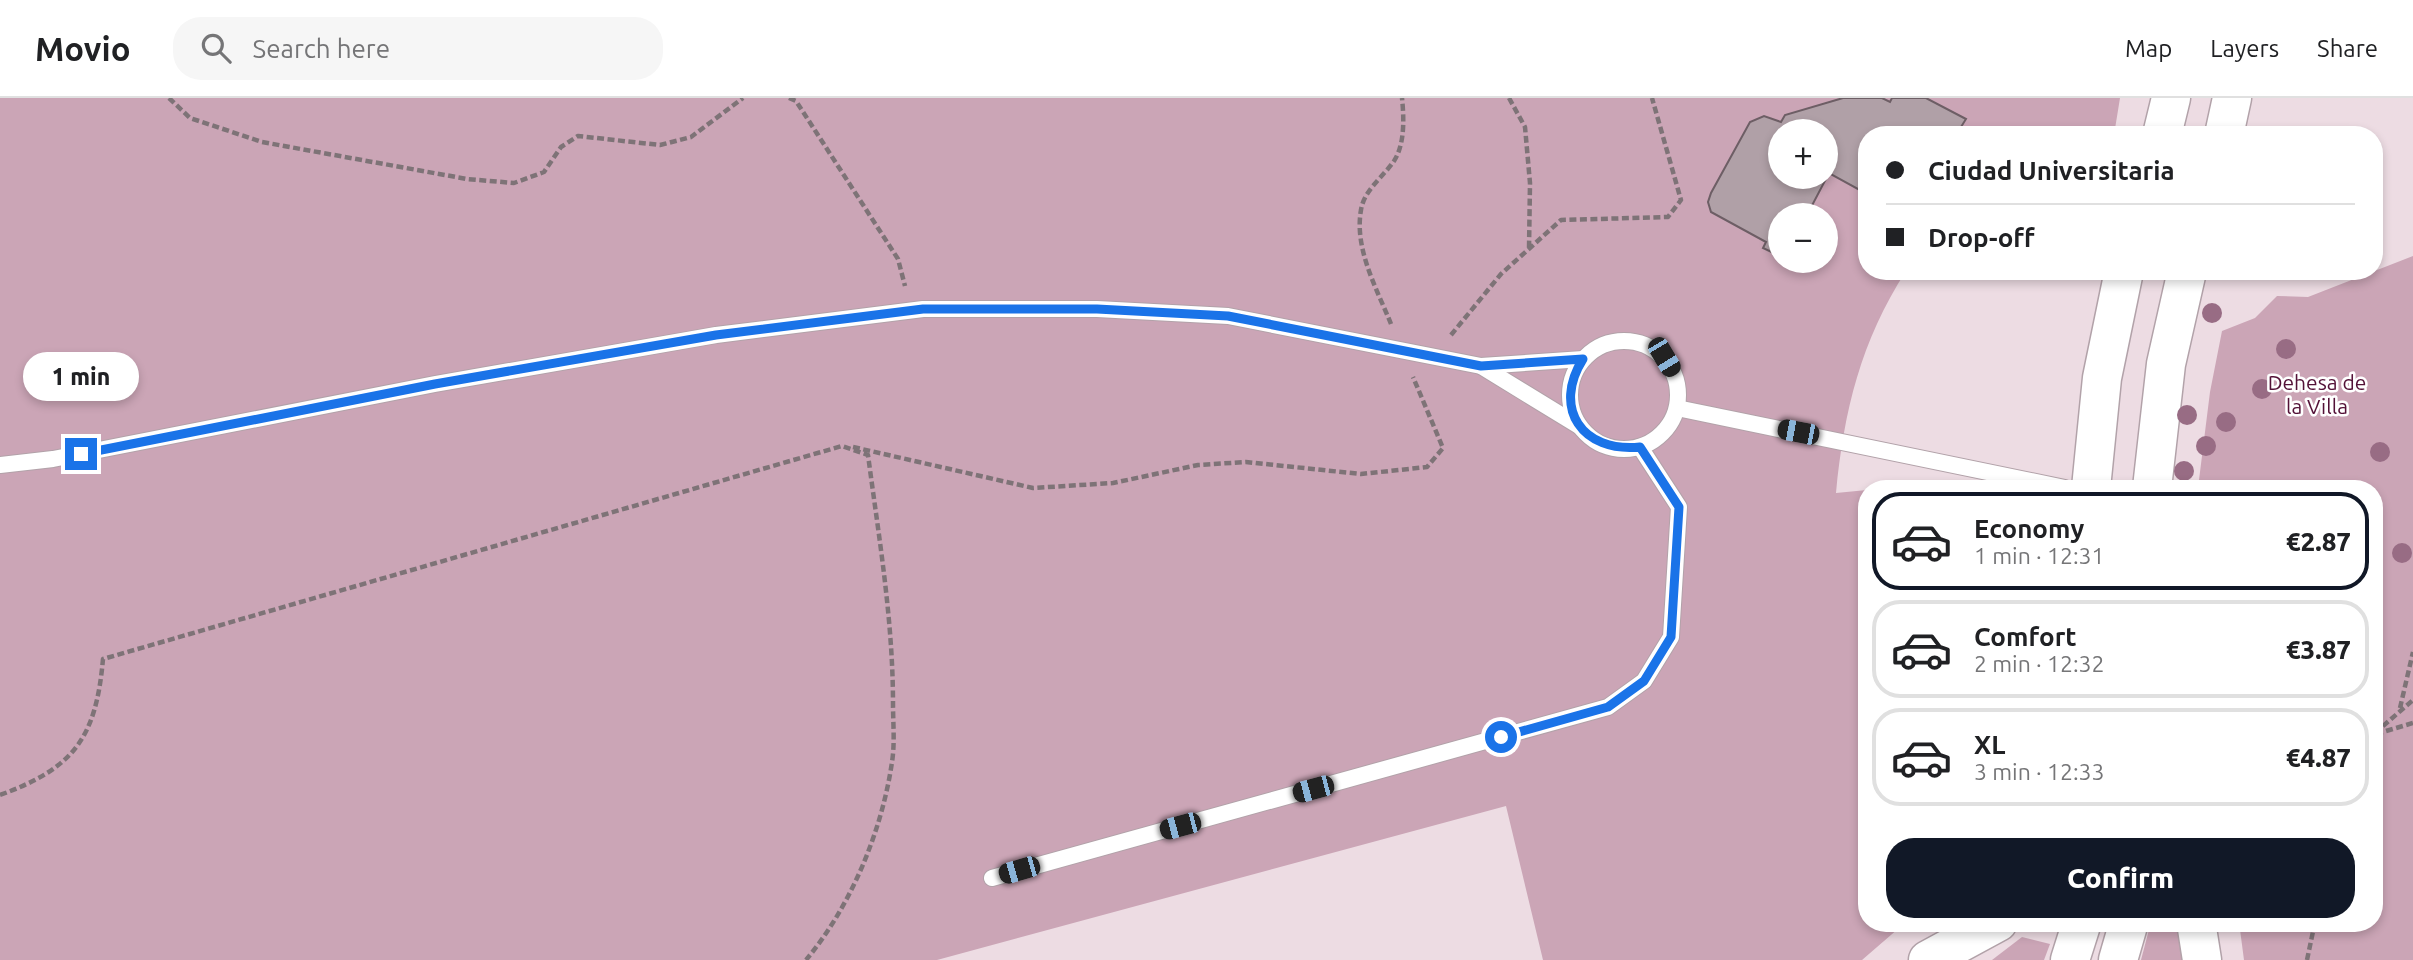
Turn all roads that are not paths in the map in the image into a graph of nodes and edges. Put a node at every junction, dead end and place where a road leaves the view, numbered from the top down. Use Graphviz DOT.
graph roads {
  1 [pos="2171,98"];
  2 [pos="2232,98"];
  3 [pos="2164,126"];
  4 [pos="2226,126"];
  5 [pos="2122,280"];
  6 [pos="2185,280"];
  7 [pos="1583,359"];
  8 [pos="1481,366"];
  9 [pos="1677,408"];
  10 [pos="1579,426"];
  11 [pos="1640,447"];
  12 [pos="0,465"];
  13 [pos="2026,480"];
  14 [pos="2092,480"];
  15 [pos="2153,480"];
  16 [pos="992,878"];
  17 [pos="1980,932"];
  18 [pos="2079,932"];
  19 [pos="2126,932"];
  20 [pos="2198,932"];
  21 [pos="1928,960"];
  22 [pos="2070,960"];
  23 [pos="2118,960"];
  24 [pos="2202,960"];
  1 -- 3 [label="main road"];
  2 -- 4 [label="main road"];
  5 -- 14 [label="main road"];
  6 -- 15 [label="main road"];
  7 -- 8 [label="lane"];
  7 -- 9 [label="lane"];
  7 -- 10 [label="lane"];
  8 -- 10 [label="lane"];
  8 -- 12 [label="lane"];
  9 -- 11 [label="lane"];
  9 -- 13 [label="lane"];
  10 -- 11 [label="lane"];
  11 -- 16 [label="lane"];
  17 -- 21 [label="main road"];
  18 -- 22 [label="main road"];
  19 -- 23 [label="main road"];
  20 -- 24 [label="main road"];
}
